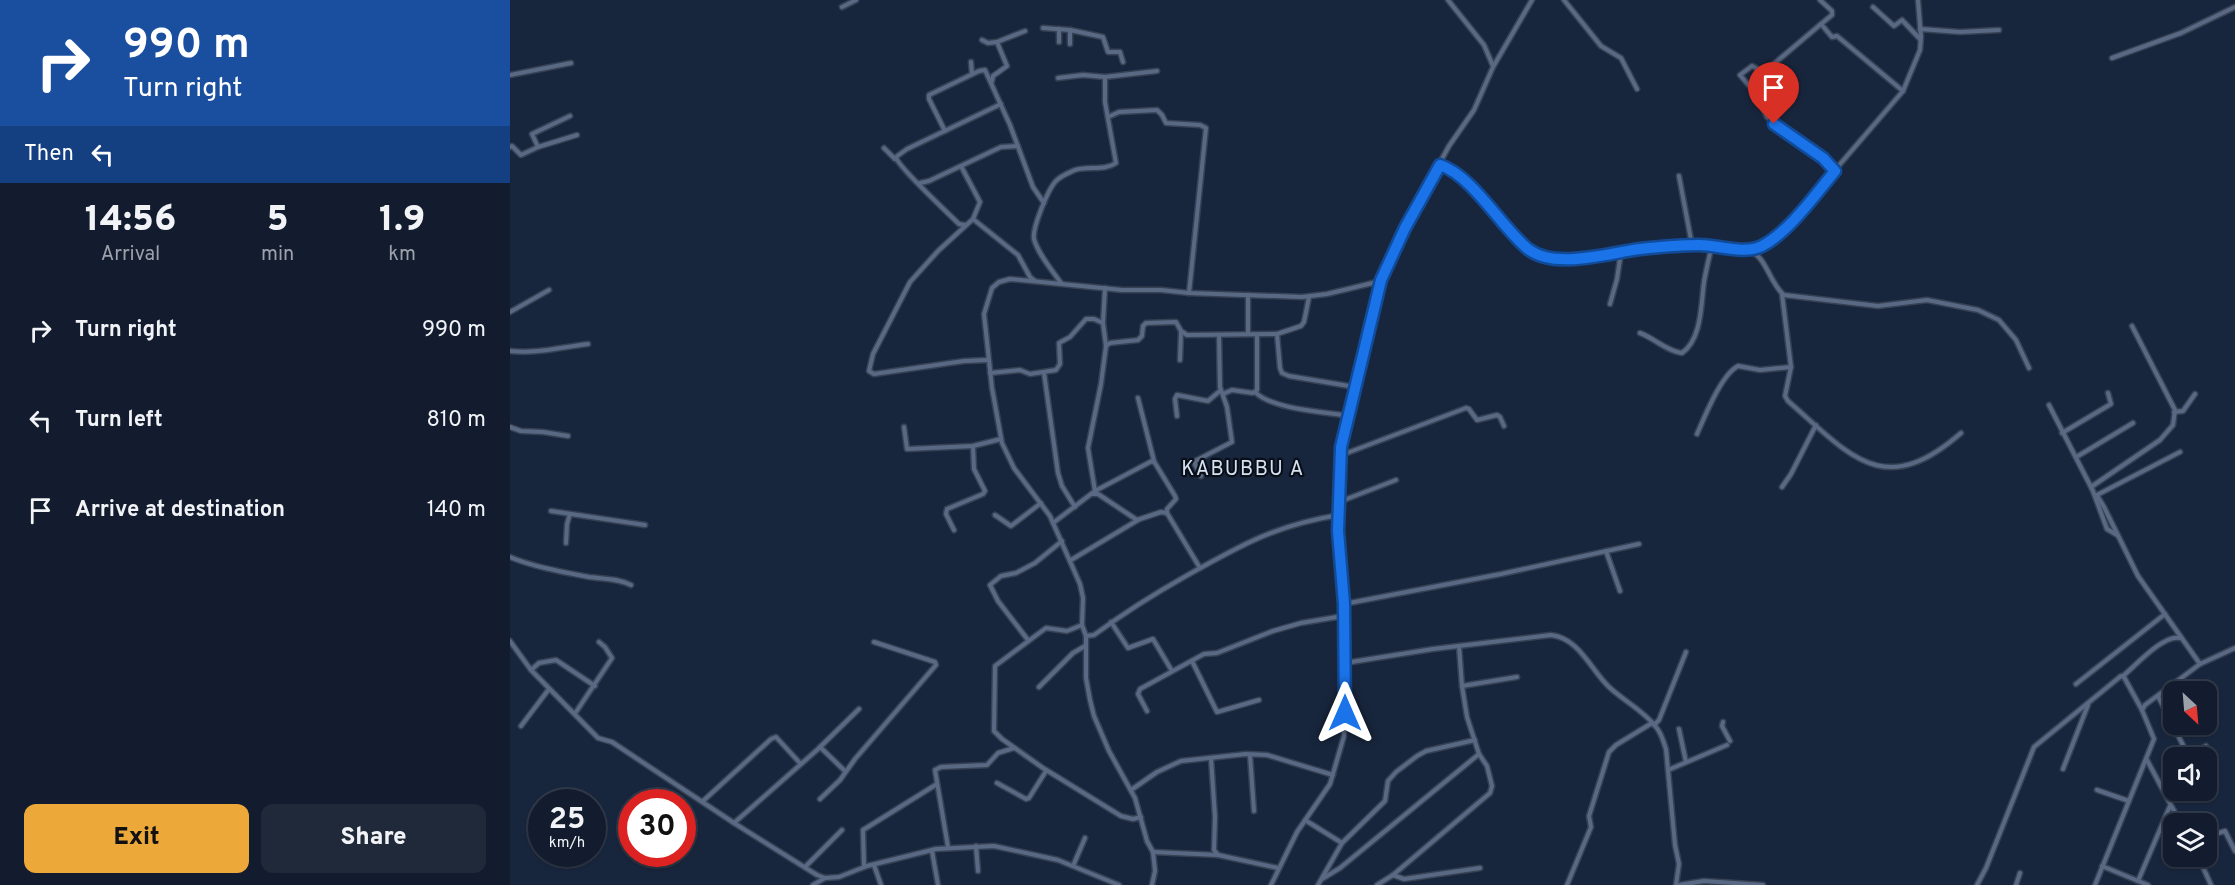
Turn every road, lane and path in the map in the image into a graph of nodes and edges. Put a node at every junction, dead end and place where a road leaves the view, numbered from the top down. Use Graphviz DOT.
graph roads {
  1 [pos="856,0"];
  2 [pos="1448,0"];
  3 [pos="1532,0"];
  4 [pos="1564,0"];
  5 [pos="1820,0"];
  6 [pos="1918,0"];
  7 [pos="1873,7"];
  8 [pos="2235,7"];
  9 [pos="842,8"];
  10 [pos="1821,24"];
  11 [pos="1043,28"];
  12 [pos="1059,29"];
  13 [pos="1920,29"];
  14 [pos="1070,30"];
  15 [pos="1999,30"];
  16 [pos="1025,32"];
  17 [pos="1921,39"];
  18 [pos="982,40"];
  19 [pos="997,42"];
  20 [pos="1059,42"];
  21 [pos="1070,44"];
  22 [pos="2112,58"];
  23 [pos="971,62"];
  24 [pos="1123,62"];
  25 [pos="571,63"];
  26 [pos="1493,67"];
  27 [pos="1157,71"];
  28 [pos="972,74"];
  29 [pos="510,75"];
  30 [pos="1105,77"];
  31 [pos="1058,78"];
  32 [pos="991,81"];
  33 [pos="1637,89"];
  34 [pos="1903,91"];
  35 [pos="1001,104"];
  36 [pos="570,116"];
  37 [pos="1108,117"];
  38 [pos="945,131"];
  39 [pos="577,135"];
  40 [pos="1019,146"];
  41 [pos="510,147"];
  42 [pos="538,147"];
  43 [pos="884,148"];
  44 [pos="896,159"];
  45 [pos="1440,165"];
  46 [pos="961,166"];
  47 [pos="1835,171"];
  48 [pos="1679,176"];
  49 [pos="919,183"];
  50 [pos="1044,204"];
  51 [pos="973,219"];
  52 [pos="965,225"];
  53 [pos="1692,245"];
  54 [pos="1712,245"];
  55 [pos="1761,246"];
  56 [pos="1746,250"];
  57 [pos="1621,252"];
  58 [pos="1759,256"];
  59 [pos="1381,280"];
  60 [pos="1035,281"];
  61 [pos="1061,284"];
  62 [pos="1105,288"];
  63 [pos="549,290"];
  64 [pos="1190,293"];
  65 [pos="1782,294"];
  66 [pos="1248,295"];
  67 [pos="1309,297"];
  68 [pos="1610,304"];
  69 [pos="510,312"];
  70 [pos="1103,323"];
  71 [pos="2132,326"];
  72 [pos="1181,331"];
  73 [pos="1640,333"];
  74 [pos="1248,334"];
  75 [pos="1257,334"];
  76 [pos="1277,334"];
  77 [pos="1219,335"];
  78 [pos="588,344"];
  79 [pos="1106,346"];
  80 [pos="510,351"];
  81 [pos="988,360"];
  82 [pos="1180,360"];
  83 [pos="1791,368"];
  84 [pos="2029,368"];
  85 [pos="990,373"];
  86 [pos="1044,373"];
  87 [pos="1355,387"];
  88 [pos="1222,392"];
  89 [pos="1256,392"];
  90 [pos="2108,393"];
  91 [pos="2195,394"];
  92 [pos="1138,398"];
  93 [pos="2049,405"];
  94 [pos="2174,412"];
  95 [pos="1177,416"];
  96 [pos="1348,416"];
  97 [pos="2133,423"];
  98 [pos="1816,425"];
  99 [pos="1504,426"];
  100 [pos="510,427"];
  101 [pos="904,427"];
  102 [pos="1961,433"];
  103 [pos="2062,433"];
  104 [pos="1697,434"];
  105 [pos="568,436"];
  106 [pos="1001,439"];
  107 [pos="973,446"];
  108 [pos="2180,452"];
  109 [pos="1340,456"];
  110 [pos="2078,456"];
  111 [pos="1154,461"];
  112 [pos="1201,476"];
  113 [pos="1396,480"];
  114 [pos="2091,486"];
  115 [pos="1782,487"];
  116 [pos="1096,492"];
  117 [pos="2095,496"];
  118 [pos="1340,502"];
  119 [pos="1041,503"];
  120 [pos="1075,507"];
  121 [pos="1168,507"];
  122 [pos="551,511"];
  123 [pos="1161,512"];
  124 [pos="1167,513"];
  125 [pos="571,514"];
  126 [pos="995,515"];
  127 [pos="1339,515"];
  128 [pos="1139,520"];
  129 [pos="1053,523"];
  130 [pos="645,525"];
  131 [pos="954,530"];
  132 [pos="1062,541"];
  133 [pos="566,543"];
  134 [pos="1639,544"];
  135 [pos="1606,551"];
  136 [pos="510,557"];
  137 [pos="1071,560"];
  138 [pos="1200,568"];
  139 [pos="631,585"];
  140 [pos="1620,591"];
  141 [pos="1344,604"];
  142 [pos="2165,615"];
  143 [pos="1343,616"];
  144 [pos="1110,622"];
  145 [pos="1082,625"];
  146 [pos="1086,636"];
  147 [pos="2182,639"];
  148 [pos="1028,640"];
  149 [pos="510,641"];
  150 [pos="599,642"];
  151 [pos="874,642"];
  152 [pos="1085,646"];
  153 [pos="1459,646"];
  154 [pos="2235,648"];
  155 [pos="1686,652"];
  156 [pos="1192,661"];
  157 [pos="1344,663"];
  158 [pos="2200,664"];
  159 [pos="531,670"];
  160 [pos="1172,671"];
  161 [pos="2123,676"];
  162 [pos="1517,677"];
  163 [pos="2076,684"];
  164 [pos="595,686"];
  165 [pos="1462,686"];
  166 [pos="1039,687"];
  167 [pos="549,689"];
  168 [pos="2158,696"];
  169 [pos="1259,700"];
  170 [pos="2088,705"];
  171 [pos="860,709"];
  172 [pos="2142,710"];
  173 [pos="1146,711"];
  174 [pos="576,712"];
  175 [pos="1723,722"];
  176 [pos="1653,724"];
  177 [pos="521,726"];
  178 [pos="1679,729"];
  179 [pos="1475,740"];
  180 [pos="2206,746"];
  181 [pos="820,747"];
  182 [pos="1014,748"];
  183 [pos="1479,754"];
  184 [pos="1250,755"];
  185 [pos="1211,758"];
  186 [pos="2147,759"];
  187 [pos="1686,762"];
  188 [pos="801,763"];
  189 [pos="2063,769"];
  190 [pos="1668,770"];
  191 [pos="845,771"];
  192 [pos="1047,771"];
  193 [pos="1333,775"];
  194 [pos="998,783"];
  195 [pos="937,784"];
  196 [pos="1131,790"];
  197 [pos="2097,790"];
  198 [pos="820,799"];
  199 [pos="703,801"];
  200 [pos="2129,801"];
  201 [pos="2170,806"];
  202 [pos="1254,811"];
  203 [pos="2174,813"];
  204 [pos="1141,817"];
  205 [pos="1305,820"];
  206 [pos="734,823"];
  207 [pos="842,830"];
  208 [pos="2217,834"];
  209 [pos="1085,838"];
  210 [pos="1342,843"];
  211 [pos="976,846"];
  212 [pos="948,847"];
  213 [pos="932,851"];
  214 [pos="2235,851"];
  215 [pos="1153,852"];
  216 [pos="1213,853"];
  217 [pos="874,865"];
  218 [pos="1074,866"];
  219 [pos="2102,866"];
  220 [pos="806,867"];
  221 [pos="864,867"];
  222 [pos="2203,867"];
  223 [pos="1278,868"];
  224 [pos="1480,868"];
  225 [pos="978,871"];
  226 [pos="2020,873"];
  227 [pos="1393,875"];
  228 [pos="825,878"];
  229 [pos="1321,879"];
  230 [pos="1404,879"];
  231 [pos="2138,881"];
  232 [pos="813,885"];
  233 [pos="881,885"];
  234 [pos="938,885"];
  235 [pos="1119,885"];
  236 [pos="1152,885"];
  237 [pos="1271,885"];
  238 [pos="1318,885"];
  239 [pos="1377,885"];
  240 [pos="1405,885"];
  241 [pos="1567,885"];
  242 [pos="1678,885"];
  243 [pos="1763,885"];
  244 [pos="1977,885"];
  245 [pos="2016,885"];
  246 [pos="2095,885"];
  247 [pos="2148,885"];
  248 [pos="2211,885"];
  1 -- 9 [label="street"];
  2 -- 26 [label="street"];
  3 -- 26 [label="street"];
  4 -- 33 [label="street"];
  5 -- 10 [label="street"];
  6 -- 13 [label="street"];
  7 -- 17 [label="street"];
  8 -- 22 [label="street"];
  10 -- 34 [label="street"];
  10 -- 47 [label="street"];
  11 -- 12 [label="street"];
  12 -- 14 [label="street"];
  12 -- 20 [label="street"];
  13 -- 15 [label="street"];
  13 -- 17 [label="street"];
  14 -- 21 [label="street"];
  14 -- 24 [label="street"];
  16 -- 19 [label="street"];
  17 -- 34 [label="street"];
  18 -- 19 [label="street"];
  19 -- 32 [label="street"];
  23 -- 28 [label="street"];
  25 -- 29 [label="street"];
  26 -- 45 [label="street"];
  27 -- 30 [label="street"];
  28 -- 32 [label="street"];
  28 -- 38 [label="street"];
  30 -- 31 [label="street"];
  30 -- 37 [label="street"];
  32 -- 35 [label="street"];
  34 -- 47 [label="street"];
  35 -- 38 [label="street"];
  35 -- 40 [label="street"];
  36 -- 42 [label="street"];
  37 -- 50 [label="street"];
  37 -- 64 [label="street"];
  38 -- 44 [label="street"];
  39 -- 42 [label="street"];
  40 -- 46 [label="street"];
  40 -- 50 [label="street"];
  41 -- 42 [label="street"];
  43 -- 44 [label="street"];
  44 -- 49 [label="street"];
  45 -- 57 [label="street"];
  45 -- 59 [label="street"];
  46 -- 49 [label="street"];
  46 -- 51 [label="street"];
  47 -- 55 [label="street"];
  48 -- 53 [label="street"];
  49 -- 52 [label="street"];
  50 -- 61 [label="street"];
  51 -- 52 [label="street"];
  51 -- 60 [label="street"];
  52 -- 81 [label="street"];
  53 -- 54 [label="street"];
  53 -- 57 [label="street"];
  54 -- 56 [label="street"];
  54 -- 73 [label="street"];
  55 -- 56 [label="street"];
  55 -- 58 [label="street"];
  56 -- 58 [label="street"];
  57 -- 68 [label="street"];
  58 -- 65 [label="street"];
  59 -- 67 [label="street"];
  59 -- 87 [label="street"];
  60 -- 61 [label="street"];
  60 -- 81 [label="street"];
  61 -- 62 [label="street"];
  62 -- 64 [label="street"];
  62 -- 70 [label="street"];
  63 -- 69 [label="street"];
  64 -- 66 [label="street"];
  65 -- 83 [label="street"];
  65 -- 84 [label="street"];
  66 -- 67 [label="street"];
  66 -- 74 [label="street"];
  67 -- 76 [label="street"];
  70 -- 79 [label="street"];
  70 -- 86 [label="street"];
  71 -- 94 [label="street"];
  72 -- 77 [label="street"];
  72 -- 79 [label="street"];
  72 -- 82 [label="street"];
  74 -- 75 [label="street"];
  74 -- 77 [label="street"];
  75 -- 76 [label="street"];
  75 -- 89 [label="street"];
  76 -- 87 [label="street"];
  77 -- 88 [label="street"];
  78 -- 80 [label="street"];
  79 -- 116 [label="street"];
  81 -- 85 [label="street"];
  83 -- 98 [label="street"];
  83 -- 104 [label="street"];
  85 -- 86 [label="street"];
  85 -- 106 [label="street"];
  86 -- 120 [label="street"];
  87 -- 96 [label="street"];
  88 -- 89 [label="street"];
  88 -- 95 [label="street"];
  88 -- 112 [label="street"];
  89 -- 96 [label="street"];
  90 -- 103 [label="street"];
  91 -- 94 [label="street"];
  92 -- 111 [label="street"];
  93 -- 103 [label="street"];
  94 -- 114 [label="street"];
  96 -- 109 [label="street"];
  97 -- 110 [label="street"];
  98 -- 102 [label="street"];
  98 -- 115 [label="street"];
  99 -- 109 [label="street"];
  100 -- 105 [label="street"];
  101 -- 107 [label="street"];
  103 -- 114 [label="street"];
  106 -- 107 [label="street"];
  106 -- 119 [label="street"];
  107 -- 131 [label="street"];
  108 -- 117 [label="street"];
  109 -- 118 [label="street"];
  111 -- 116 [label="street"];
  111 -- 121 [label="street"];
  113 -- 118 [label="street"];
  114 -- 117 [label="street"];
  116 -- 120 [label="street"];
  116 -- 128 [label="street"];
  117 -- 142 [label="street"];
  118 -- 127 [label="street"];
  119 -- 126 [label="street"];
  119 -- 129 [label="street"];
  120 -- 129 [label="street"];
  121 -- 123 [label="street"];
  121 -- 124 [label="street"];
  122 -- 125 [label="street"];
  123 -- 124 [label="street"];
  123 -- 128 [label="street"];
  124 -- 138 [label="street"];
  125 -- 130 [label="street"];
  125 -- 133 [label="street"];
  127 -- 138 [label="street"];
  127 -- 141 [label="street"];
  128 -- 137 [label="street"];
  129 -- 132 [label="street"];
  132 -- 137 [label="street"];
  132 -- 148 [label="street"];
  134 -- 135 [label="street"];
  135 -- 140 [label="street"];
  135 -- 141 [label="street"];
  136 -- 139 [label="street"];
  137 -- 145 [label="street"];
  138 -- 144 [label="street"];
  141 -- 143 [label="street"];
  142 -- 147 [label="street"];
  142 -- 163 [label="street"];
  143 -- 156 [label="street"];
  143 -- 157 [label="street"];
  144 -- 146 [label="street"];
  144 -- 160 [label="street"];
  145 -- 146 [label="street"];
  145 -- 148 [label="street"];
  146 -- 152 [label="street"];
  147 -- 158 [label="street"];
  147 -- 161 [label="street"];
  148 -- 182 [label="street"];
  149 -- 159 [label="street"];
  150 -- 164 [label="street"];
  151 -- 191 [label="street"];
  152 -- 166 [label="street"];
  152 -- 196 [label="street"];
  153 -- 157 [label="street"];
  153 -- 165 [label="street"];
  153 -- 176 [label="street"];
  154 -- 158 [label="street"];
  155 -- 176 [label="street"];
  156 -- 160 [label="street"];
  156 -- 169 [label="street"];
  157 -- 193 [label="street"];
  158 -- 168 [label="street"];
  159 -- 164 [label="street"];
  159 -- 167 [label="street"];
  160 -- 173 [label="street"];
  161 -- 170 [label="street"];
  161 -- 172 [label="street"];
  162 -- 165 [label="street"];
  164 -- 174 [label="street"];
  165 -- 179 [label="street"];
  167 -- 177 [label="street"];
  167 -- 199 [label="street"];
  168 -- 172 [label="street"];
  168 -- 180 [label="street"];
  170 -- 189 [label="street"];
  170 -- 244 [label="street"];
  171 -- 181 [label="street"];
  172 -- 186 [label="street"];
  175 -- 187 [label="street"];
  176 -- 190 [label="street"];
  176 -- 241 [label="street"];
  178 -- 187 [label="street"];
  179 -- 183 [label="street"];
  179 -- 210 [label="street"];
  181 -- 188 [label="street"];
  181 -- 191 [label="street"];
  182 -- 192 [label="street"];
  182 -- 195 [label="street"];
  183 -- 227 [label="street"];
  183 -- 229 [label="street"];
  184 -- 185 [label="street"];
  184 -- 193 [label="street"];
  184 -- 202 [label="street"];
  185 -- 196 [label="street"];
  185 -- 216 [label="street"];
  186 -- 200 [label="street"];
  186 -- 201 [label="street"];
  187 -- 190 [label="street"];
  188 -- 199 [label="street"];
  188 -- 206 [label="street"];
  190 -- 242 [label="street"];
  191 -- 198 [label="street"];
  192 -- 194 [label="street"];
  192 -- 204 [label="street"];
  193 -- 205 [label="street"];
  195 -- 212 [label="street"];
  195 -- 221 [label="street"];
  196 -- 204 [label="street"];
  197 -- 200 [label="street"];
  199 -- 206 [label="street"];
  200 -- 219 [label="street"];
  201 -- 203 [label="street"];
  201 -- 231 [label="street"];
  204 -- 215 [label="street"];
  205 -- 210 [label="street"];
  205 -- 223 [label="street"];
  206 -- 220 [label="street"];
  207 -- 220 [label="street"];
  208 -- 214 [label="street"];
  209 -- 218 [label="street"];
  210 -- 229 [label="street"];
  211 -- 212 [label="street"];
  211 -- 218 [label="street"];
  211 -- 225 [label="street"];
  212 -- 213 [label="street"];
  213 -- 217 [label="street"];
  213 -- 234 [label="street"];
  215 -- 216 [label="street"];
  215 -- 236 [label="street"];
  216 -- 223 [label="street"];
  217 -- 221 [label="street"];
  217 -- 233 [label="street"];
  218 -- 235 [label="street"];
  219 -- 231 [label="street"];
  219 -- 246 [label="street"];
  220 -- 228 [label="street"];
  221 -- 228 [label="street"];
  222 -- 248 [label="street"];
  223 -- 237 [label="street"];
  224 -- 230 [label="street"];
  226 -- 245 [label="street"];
  227 -- 230 [label="street"];
  227 -- 239 [label="street"];
  228 -- 232 [label="street"];
  229 -- 238 [label="street"];
  230 -- 240 [label="street"];
  231 -- 247 [label="street"];
  242 -- 243 [label="street"];
}
